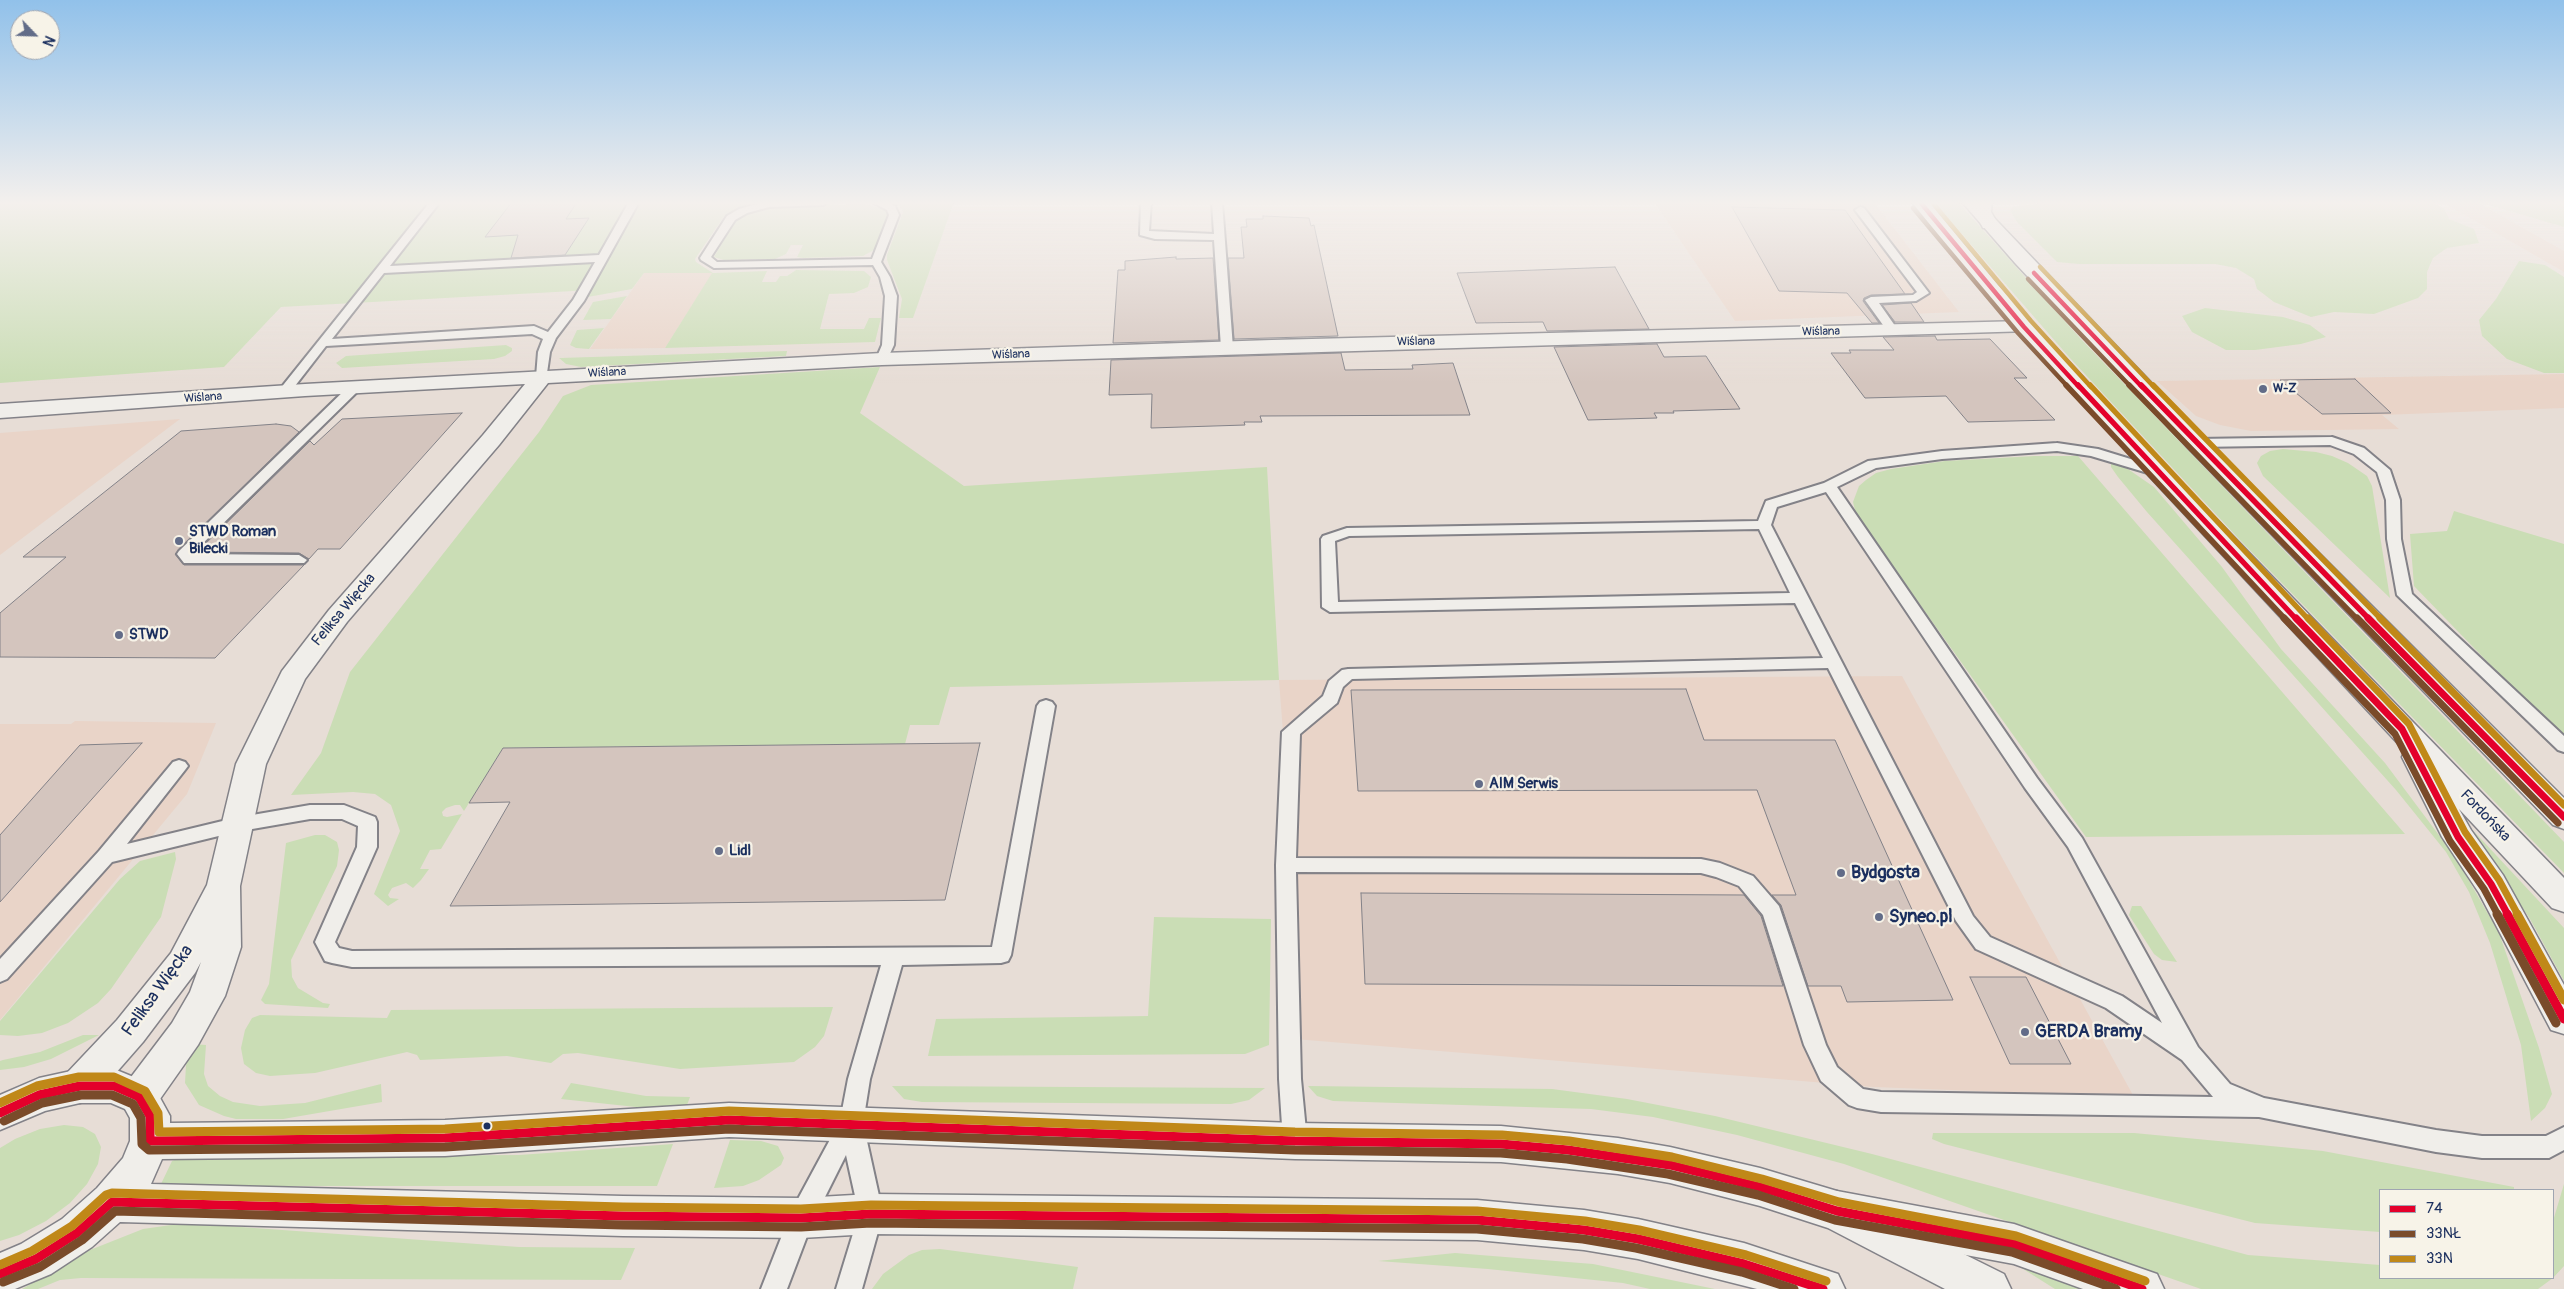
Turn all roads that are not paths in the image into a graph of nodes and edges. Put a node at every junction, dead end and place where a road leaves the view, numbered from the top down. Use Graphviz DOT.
graph roads {
  1 [pos="387,262"];
  2 [pos="526,262"];
  3 [pos="600,262"];
  4 [pos="710,262"];
  5 [pos="870,262"];
  6 [pos="876,262"];
  7 [pos="1222,262"];
  8 [pos="1900,262"];
  9 [pos="1970,262"];
  10 [pos="2025,262"];
  11 [pos="381,270"];
  12 [pos="2024,327"];
  13 [pos="1892,330"];
  14 [pos="550,338"];
  15 [pos="323,343"];
  16 [pos="1227,348"];
  17 [pos="882,359"];
  18 [pos="542,377"];
  19 [pos="354,388"];
  20 [pos="284,392"];
  21 [pos="0,411"];
  22 [pos="2196,443"];
  23 [pos="2158,472"];
  24 [pos="1829,486"];
  25 [pos="1764,526"];
  26 [pos="299,560"];
  27 [pos="1800,598"];
  28 [pos="1833,663"];
  29 [pos="1046,706"];
  30 [pos="2402,729"];
  31 [pos="2564,746"];
  32 [pos="179,766"];
  33 [pos="2564,817"];
  34 [pos="235,825"];
  35 [pos="106,856"];
  36 [pos="1286,866"];
  37 [pos="223,886"];
  38 [pos="2564,899"];
  39 [pos="894,957"];
  40 [pos="0,973"];
  41 [pos="2564,1019"];
  42 [pos="2190,1054"];
  43 [pos="80,1086"];
  44 [pos="139,1097"];
  45 [pos="7,1104"];
  46 [pos="2263,1108"];
  47 [pos="851,1123"];
  48 [pos="2564,1138"];
  49 [pos="150,1141"];
  50 [pos="1295,1141"];
  51 [pos="112,1202"];
  52 [pos="1838,1211"];
  53 [pos="871,1214"];
  54 [pos="800,1218"];
  55 [pos="0,1274"];
  56 [pos="774,1289"];
  57 [pos="849,1289"];
  58 [pos="1823,1289"];
  59 [pos="1989,1289"];
  60 [pos="2142,1289"];
  1 -- 11 [label="lane"];
  2 -- 11 [label="lane"];
  3 -- 14 [label="lane"];
  4 -- 5 [label="lane"];
  6 -- 17 [label="lane"];
  7 -- 16 [label="lane"];
  8 -- 13 [label="lane"];
  9 -- 12 [label="street, Fordońska"];
  10 -- 22 [label="street"];
  11 -- 15 [label="lane"];
  12 -- 13 [label="street, Wiślana"];
  12 -- 23 [label="street, Fordońska"];
  13 -- 16 [label="street, Wiślana"];
  14 -- 15 [label="lane"];
  14 -- 18 [label="lane"];
  15 -- 20 [label="lane"];
  16 -- 17 [label="street, Wiślana"];
  17 -- 18 [label="street, Wiślana"];
  18 -- 19 [label="street, Wiślana"];
  18 -- 34 [label="street, Feliksa Więcka"];
  19 -- 20 [label="street, Wiślana"];
  19 -- 26 [label="lane"];
  20 -- 21 [label="street, Wiślana"];
  22 -- 31 [label="lane"];
  22 -- 33 [label="street"];
  23 -- 24 [label="lane"];
  23 -- 30 [label="street, Fordońska"];
  24 -- 25 [label="lane"];
  24 -- 42 [label="lane"];
  25 -- 27 [label="lane"];
  25 -- 27 [label="lane"];
  27 -- 28 [label="lane"];
  28 -- 36 [label="lane"];
  28 -- 42 [label="lane"];
  29 -- 39 [label="lane"];
  30 -- 38 [label="street, Fordońska"];
  30 -- 41 [label="street"];
  32 -- 35 [label="lane"];
  34 -- 35 [label="lane"];
  34 -- 37 [label="street, Feliksa Więcka"];
  34 -- 39 [label="lane"];
  35 -- 40 [label="lane"];
  36 -- 46 [label="lane"];
  36 -- 50 [label="lane"];
  37 -- 43 [label="street, Feliksa Więcka"];
  37 -- 44 [label="street, Feliksa Więcka"];
  39 -- 47 [label="lane"];
  42 -- 46 [label="lane"];
  43 -- 44 [label="street"];
  43 -- 45 [label="street"];
  44 -- 49 [label="street"];
  46 -- 48 [label="lane"];
  47 -- 49 [label="street"];
  47 -- 50 [label="street"];
  47 -- 53 [label="lane"];
  47 -- 54 [label="lane"];
  49 -- 51 [label="street"];
  50 -- 52 [label="street"];
  51 -- 54 [label="street"];
  51 -- 55 [label="street"];
  52 -- 59 [label="street"];
  52 -- 60 [label="street"];
  53 -- 54 [label="street"];
  53 -- 57 [label="lane"];
  53 -- 58 [label="street"];
  54 -- 56 [label="lane"];
}
